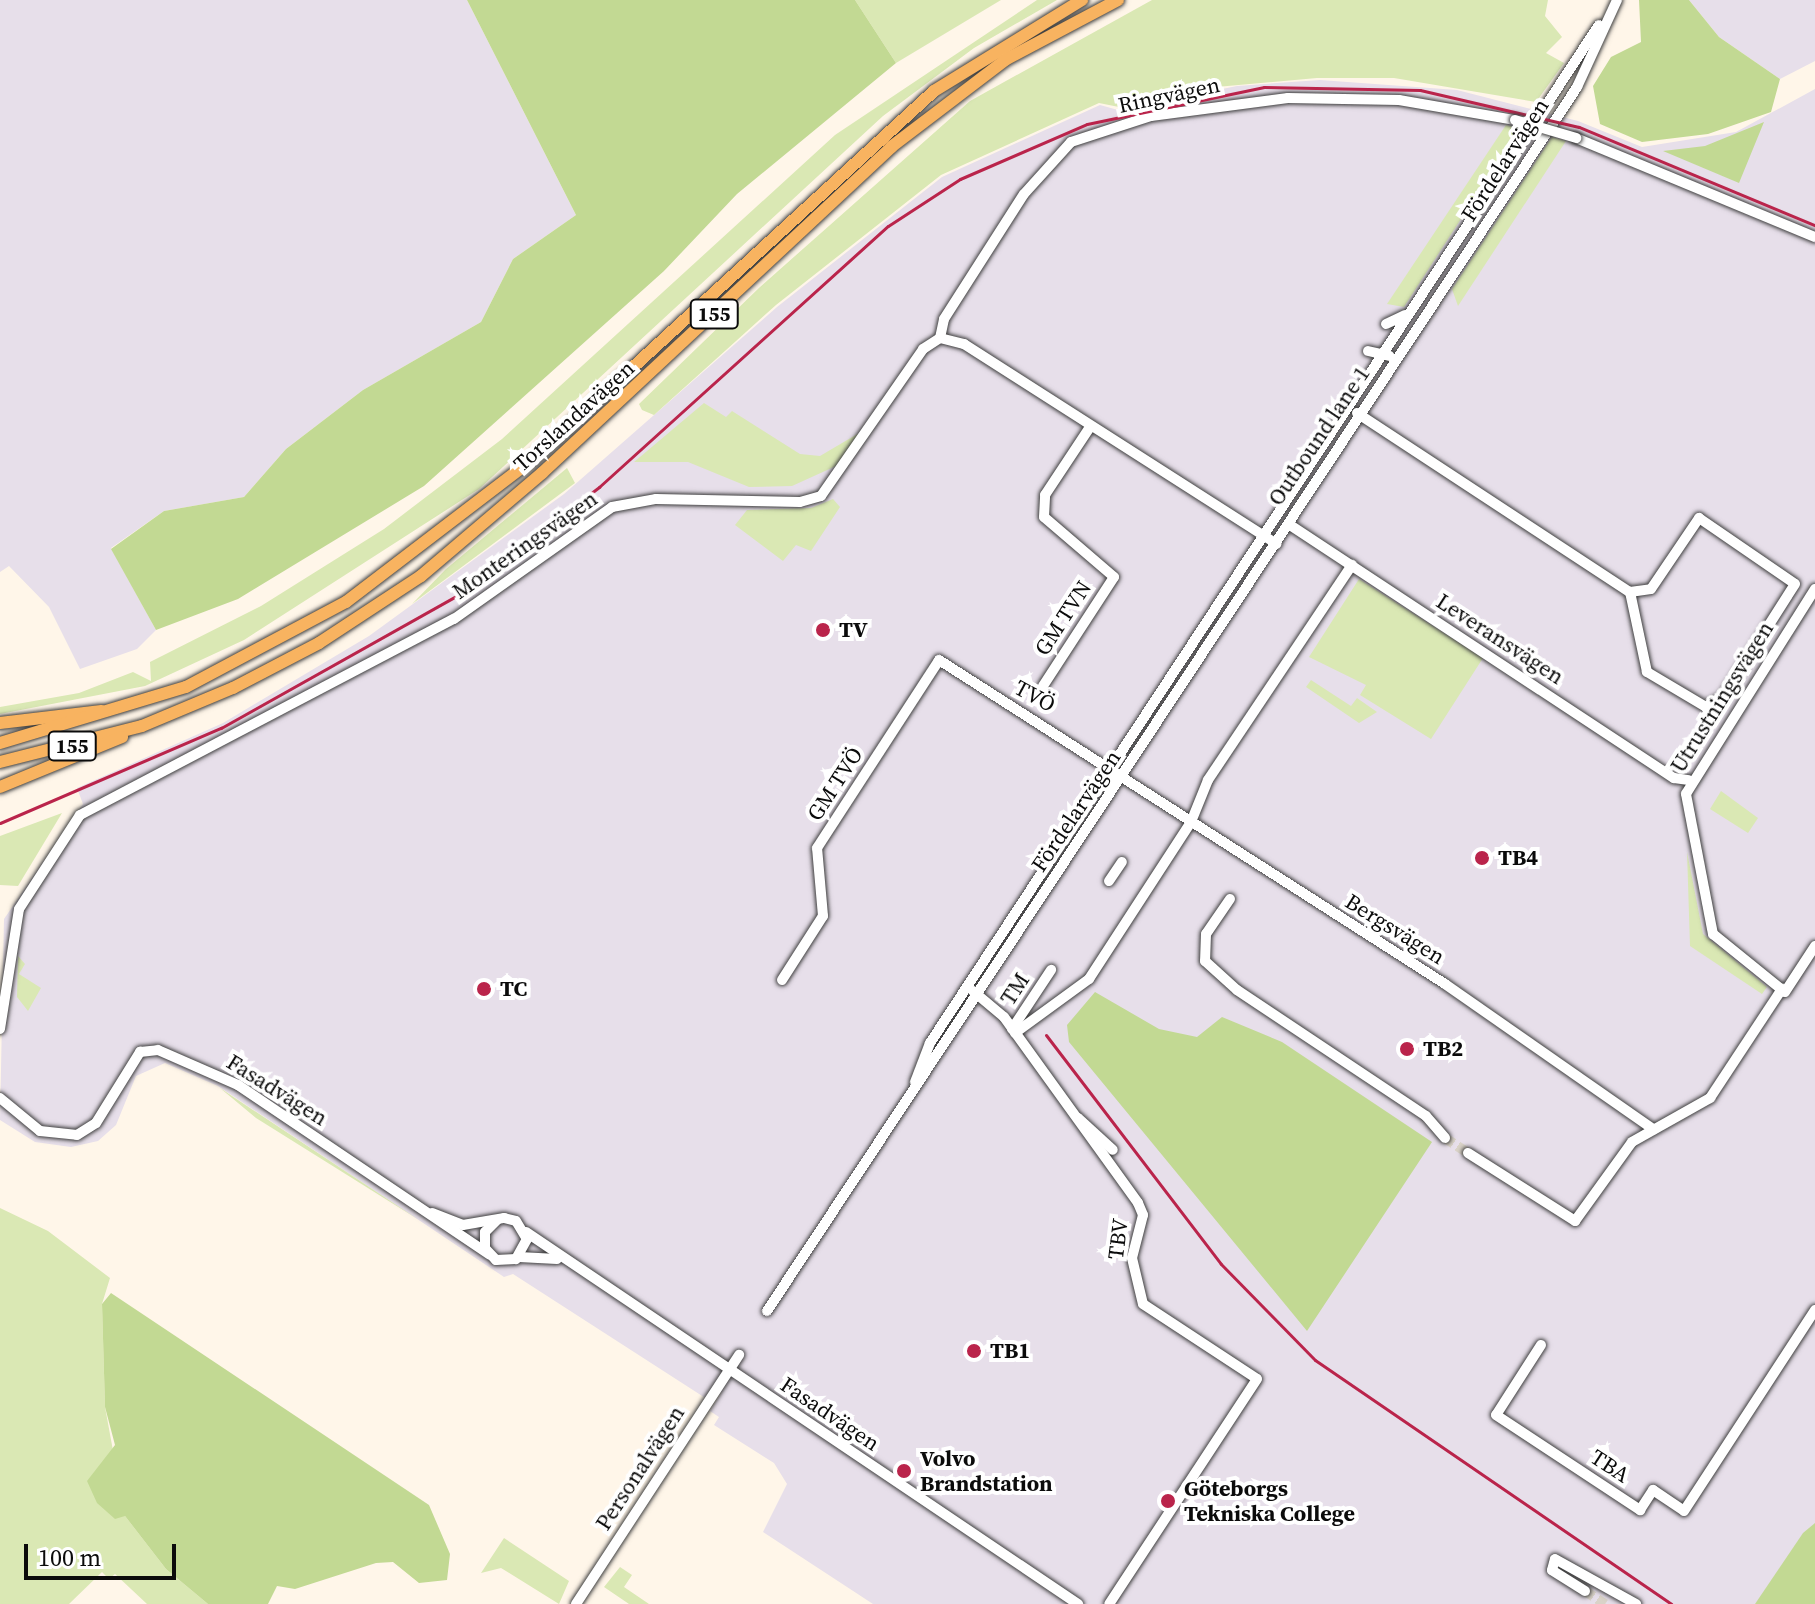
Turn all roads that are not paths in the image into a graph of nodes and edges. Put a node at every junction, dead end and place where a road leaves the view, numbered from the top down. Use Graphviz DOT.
graph roads {
  1 [pos="1082,0"];
  2 [pos="1118,0"];
  3 [pos="1616,0"];
  4 [pos="1815,237"];
  5 [pos="1423,298"];
  6 [pos="1386,324"];
  7 [pos="1415,336"];
  8 [pos="940,338"];
  9 [pos="1400,351"];
  10 [pos="1385,356"];
  11 [pos="1370,375"];
  12 [pos="1354,411"];
  13 [pos="1090,427"];
  14 [pos="1290,525"];
  15 [pos="1268,540"];
  16 [pos="1352,565"];
  17 [pos="1815,589"];
  18 [pos="1630,592"];
  19 [pos="939,660"];
  20 [pos="1043,686"];
  21 [pos="132,706"];
  22 [pos="0,723"];
  23 [pos="142,726"];
  24 [pos="0,743"];
  25 [pos="0,762"];
  26 [pos="1113,767"];
  27 [pos="1122,778"];
  28 [pos="1689,780"];
  29 [pos="0,787"];
  30 [pos="1191,822"];
  31 [pos="1122,862"];
  32 [pos="1109,881"];
  33 [pos="1230,899"];
  34 [pos="1815,946"];
  35 [pos="1051,970"];
  36 [pos="782,980"];
  37 [pos="968,988"];
  38 [pos="1784,990"];
  39 [pos="979,994"];
  40 [pos="0,1029"];
  41 [pos="1014,1031"];
  42 [pos="0,1098"];
  43 [pos="909,1099"];
  44 [pos="1063,1103"];
  45 [pos="1653,1129"];
  46 [pos="1445,1138"];
  47 [pos="1113,1150"];
  48 [pos="1468,1153"];
  49 [pos="423,1209"];
  50 [pos="497,1220"];
  51 [pos="526,1232"];
  52 [pos="489,1254"];
  53 [pos="519,1257"];
  54 [pos="558,1259"];
  55 [pos="1815,1310"];
  56 [pos="767,1311"];
  57 [pos="1541,1345"];
  58 [pos="739,1355"];
  59 [pos="729,1371"];
  60 [pos="1585,1591"];
  61 [pos="576,1604"];
  62 [pos="1078,1604"];
  63 [pos="1109,1604"];
  64 [pos="1636,1604"];
  1 -- 21 [label="main road, Torslandavägen / 155"];
  2 -- 23 [label="main road, Torslandavägen / 155"];
  3 -- 5 [label="street, Fördelarvägen"];
  3 -- 7 [label="street, Fördelarvägen"];
  4 -- 8 [label="street, Ringvägen, bridge"];
  5 -- 6 [label="street, Fördelarvägen"];
  5 -- 10 [label="street, Fördelarvägen"];
  7 -- 9 [label="street, Fördelarvägen"];
  7 -- 12 [label="street, Fördelarvägen"];
  8 -- 13 [label="street"];
  8 -- 40 [label="street, Monteringsvägen"];
  9 -- 10 [label="street, Fördelarvägen"];
  9 -- 12 [label="street, Outbound lane 1"];
  10 -- 11 [label="street, Fördelarvägen"];
  10 -- 11 [label="street"];
  11 -- 12 [label="street"];
  11 -- 12 [label="street"];
  12 -- 14 [label="street"];
  12 -- 15 [label="street"];
  12 -- 18 [label="street"];
  13 -- 15 [label="street"];
  13 -- 20 [label="street, GM TVN"];
  14 -- 15 [label="street"];
  14 -- 16 [label="street, Leveransvägen"];
  15 -- 26 [label="street, Fördelarvägen"];
  15 -- 27 [label="street, Fördelarvägen"];
  16 -- 28 [label="street, Leveransvägen"];
  16 -- 30 [label="street"];
  17 -- 28 [label="street, Utrustningsvägen"];
  18 -- 18 [label="street"];
  19 -- 26 [label="street, TVÖ"];
  19 -- 36 [label="street, GM TVÖ"];
  21 -- 22 [label="main road"];
  21 -- 24 [label="main road, Torslandavägen / 155"];
  23 -- 25 [label="main road, Torslandavägen / 155"];
  23 -- 29 [label="main road"];
  26 -- 27 [label="street, Bergsvägen"];
  26 -- 37 [label="street, Fördelarvägen"];
  27 -- 30 [label="street, Bergsvägen"];
  27 -- 39 [label="street, Fördelarvägen"];
  28 -- 38 [label="street, Utrustningsvägen"];
  30 -- 41 [label="street"];
  30 -- 45 [label="street, Bergsvägen"];
  31 -- 32 [label="street"];
  33 -- 46 [label="street"];
  34 -- 38 [label="street"];
  35 -- 41 [label="street, TM"];
  37 -- 39 [label="street, TBV"];
  37 -- 43 [label="street, Fördelarvägen"];
  38 -- 45 [label="street"];
  39 -- 41 [label="street, TBV"];
  39 -- 43 [label="street, Fördelarvägen"];
  41 -- 44 [label="street, TBV"];
  42 -- 49 [label="street, Fasadvägen"];
  43 -- 56 [label="street, Fördelarvägen"];
  44 -- 47 [label="street"];
  44 -- 63 [label="street, TBV"];
  45 -- 48 [label="street"];
  49 -- 50 [label="street, Fasadvägen"];
  49 -- 52 [label="street, Fasadvägen"];
  50 -- 51 [label="street, Fasadvägen"];
  50 -- 52 [label="street"];
  51 -- 53 [label="street"];
  51 -- 54 [label="street, Fasadvägen"];
  52 -- 53 [label="street, Fasadvägen"];
  53 -- 54 [label="street, Fasadvägen"];
  54 -- 59 [label="street, Fasadvägen"];
  55 -- 57 [label="street, TBA"];
  58 -- 59 [label="street, Personalvägen"];
  59 -- 61 [label="street, Personalvägen"];
  59 -- 62 [label="street, Fasadvägen"];
  60 -- 64 [label="street"];
}
